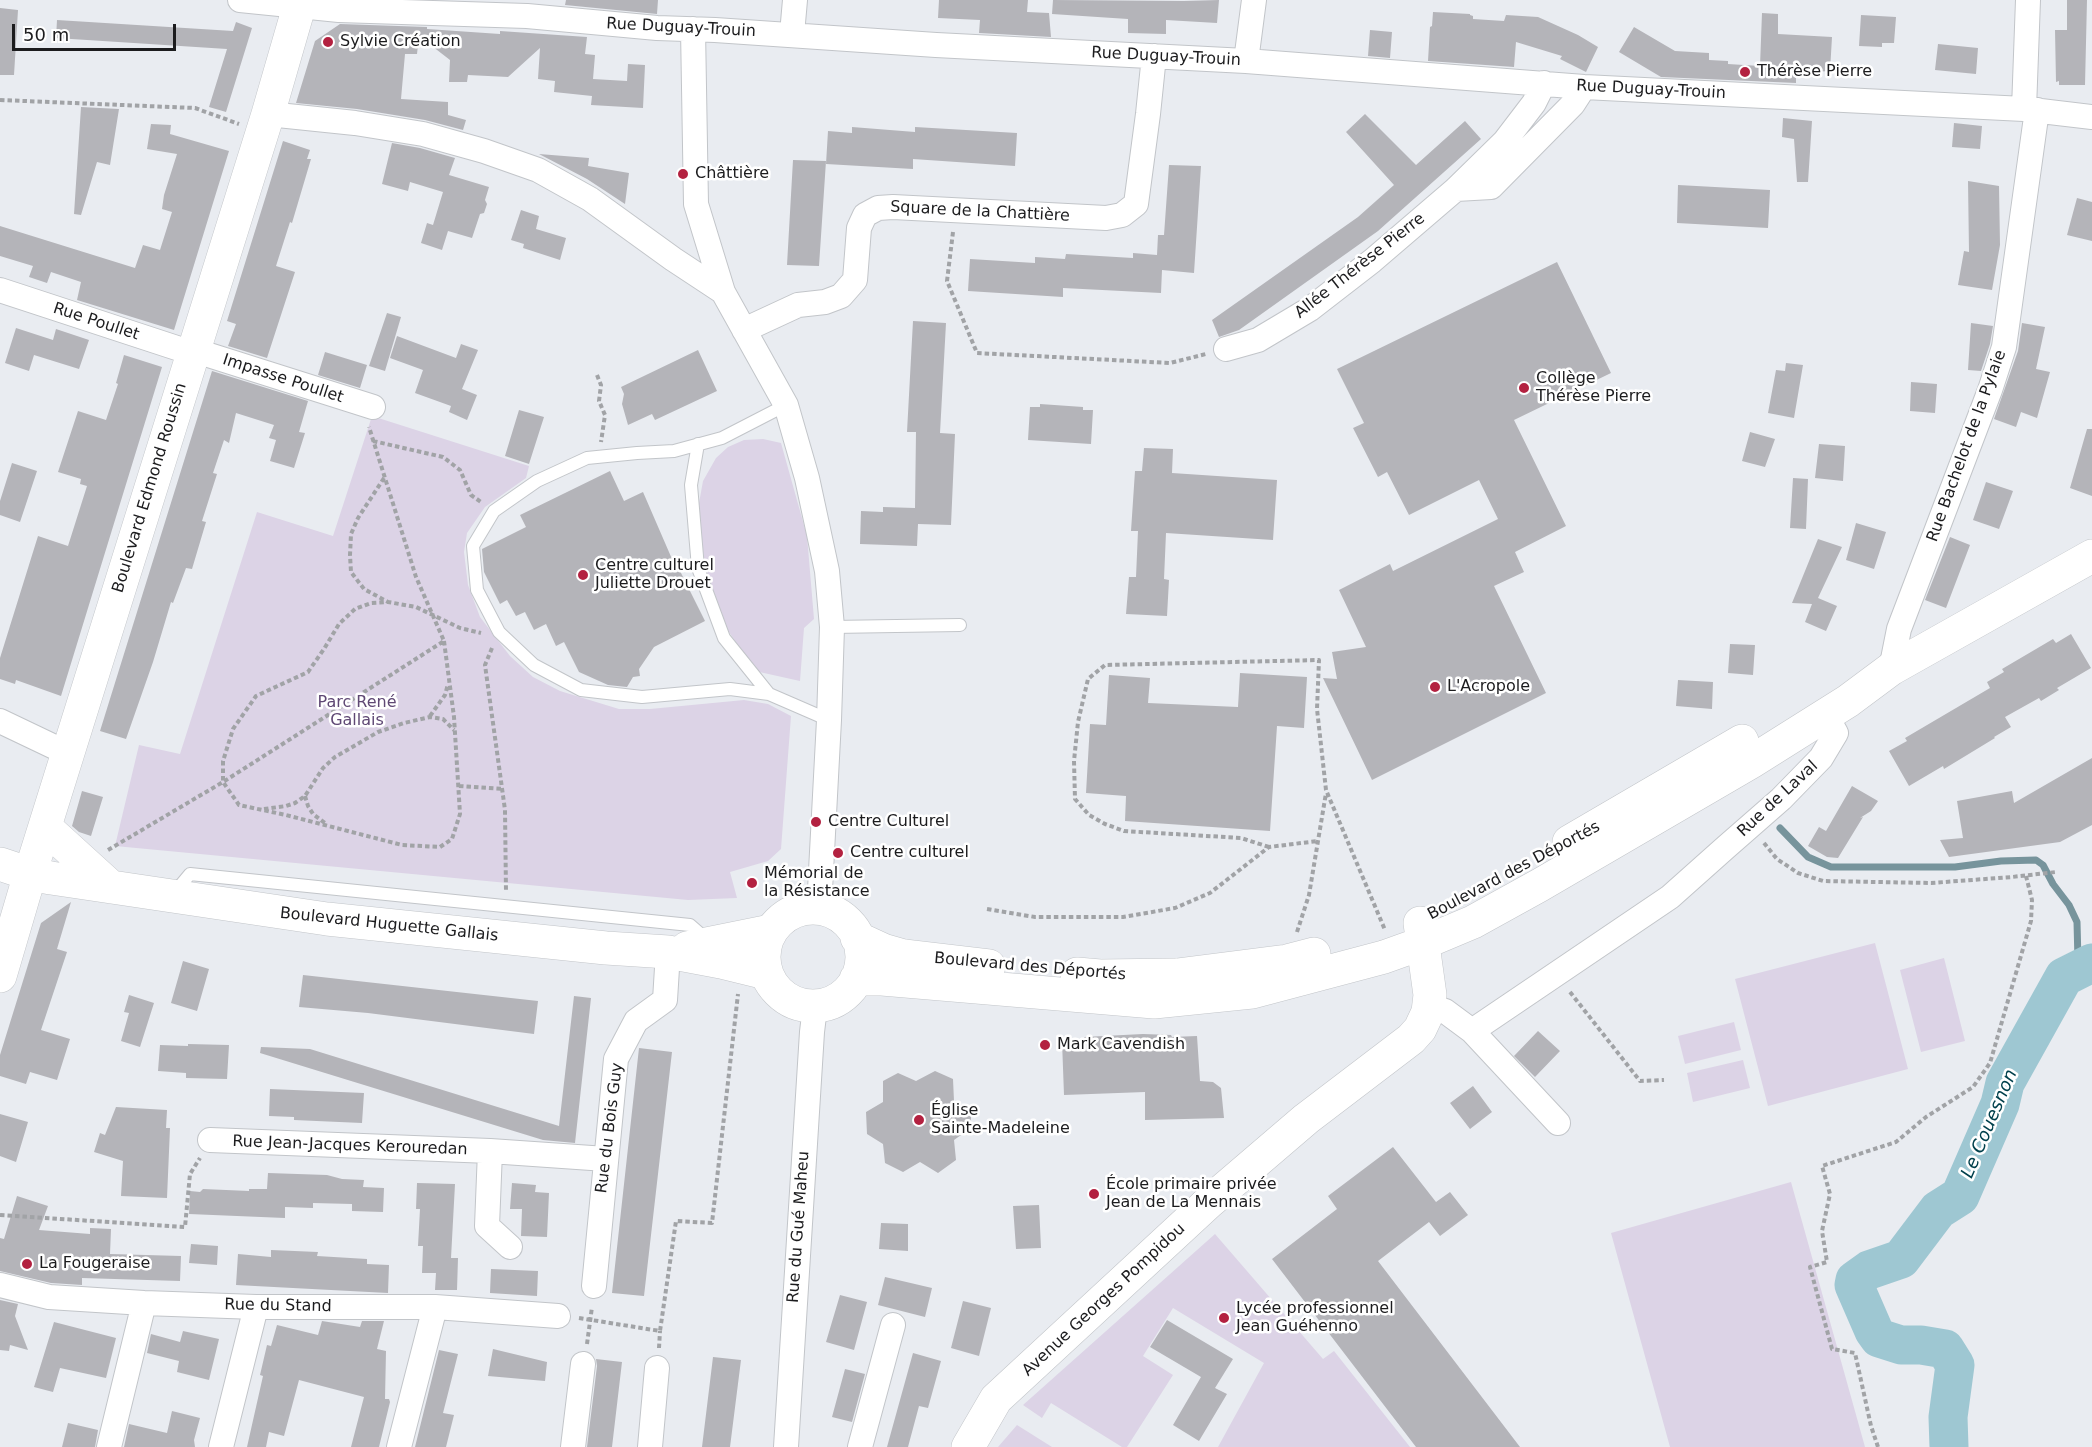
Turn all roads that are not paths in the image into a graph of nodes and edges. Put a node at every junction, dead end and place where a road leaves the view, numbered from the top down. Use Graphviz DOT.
graph roads {
  1 [pos="240,0"];
  2 [pos="795,0"];
  3 [pos="1254,0"];
  4 [pos="2028,0"];
  5 [pos="300,3"];
  6 [pos="527,8"];
  7 [pos="693,30"];
  8 [pos="792,34"];
  9 [pos="1154,56"];
  10 [pos="1246,61"];
  11 [pos="1544,83"];
  12 [pos="1584,87"];
  13 [pos="2030,110"];
  14 [pos="2092,117"];
  15 [pos="265,123"];
  16 [pos="1456,189"];
  17 [pos="0,290"];
  18 [pos="723,292"];
  19 [pos="744,330"];
  20 [pos="1226,349"];
  21 [pos="193,351"];
  22 [pos="366,405"];
  23 [pos="786,405"];
  24 [pos="698,444"];
  25 [pos="2092,556"];
  26 [pos="960,625"];
  27 [pos="832,627"];
  28 [pos="1891,669"];
  29 [pos="769,694"];
  30 [pos="1826,715"];
  31 [pos="830,720"];
  32 [pos="0,721"];
  33 [pos="67,753"];
  34 [pos="45,827"];
  35 [pos="15,869"];
  36 [pos="111,887"];
  37 [pos="172,897"];
  38 [pos="819,909"];
  39 [pos="771,932"];
  40 [pos="1421,932"];
  41 [pos="857,938"];
  42 [pos="711,944"];
  43 [pos="668,952"];
  44 [pos="754,970"];
  45 [pos="0,976"];
  46 [pos="856,979"];
  47 [pos="1429,1006"];
  48 [pos="815,1007"];
  49 [pos="1472,1031"];
  50 [pos="1557,1123"];
  51 [pos="210,1140"];
  52 [pos="490,1151"];
  53 [pos="606,1159"];
  54 [pos="510,1247"];
  55 [pos="0,1285"];
  56 [pos="594,1286"];
  57 [pos="144,1303"];
  58 [pos="256,1307"];
  59 [pos="435,1307"];
  60 [pos="558,1316"];
  61 [pos="893,1325"];
  62 [pos="583,1364"];
  63 [pos="657,1368"];
  64 [pos="109,1447"];
  65 [pos="221,1447"];
  66 [pos="399,1447"];
  67 [pos="573,1447"];
  68 [pos="650,1447"];
  69 [pos="786,1447"];
  70 [pos="860,1447"];
  71 [pos="968,1447"];
  1 -- 5 [label="street, Rue Duguay-Trouin"];
  2 -- 8 [label="street"];
  3 -- 10 [label="street"];
  4 -- 13 [label="street, Rue Bachelot de la Pylaie"];
  5 -- 6 [label="street, Rue Duguay-Trouin"];
  5 -- 15 [label="street, Boulevard Edmond Roussin"];
  6 -- 7 [label="street, Rue Duguay-Trouin"];
  7 -- 8 [label="street, Rue Duguay-Trouin"];
  7 -- 18 [label="street"];
  8 -- 9 [label="street, Rue Duguay-Trouin"];
  9 -- 10 [label="street, Rue Duguay-Trouin"];
  9 -- 19 [label="street, Square de la Chattière"];
  10 -- 11 [label="street, Rue Duguay-Trouin"];
  11 -- 12 [label="street, Rue Duguay-Trouin"];
  11 -- 16 [label="street, Allée Thérèse Pierre"];
  12 -- 13 [label="street, Rue Duguay-Trouin"];
  12 -- 16 [label="street"];
  13 -- 14 [label="street, Rue Duguay-Trouin"];
  13 -- 28 [label="street, Rue Bachelot de la Pylaie"];
  15 -- 18 [label="street"];
  15 -- 21 [label="street, Boulevard Edmond Roussin"];
  16 -- 20 [label="street, Allée Thérèse Pierre"];
  17 -- 21 [label="street, Rue Poullet"];
  18 -- 19 [label="street"];
  19 -- 23 [label="street"];
  21 -- 22 [label="street, Impasse Poullet"];
  21 -- 33 [label="street, Boulevard Edmond Roussin"];
  23 -- 24 [label="lane"];
  23 -- 27 [label="street"];
  24 -- 29 [label="lane"];
  24 -- 29 [label="lane"];
  25 -- 28 [label="street"];
  26 -- 27 [label="lane"];
  27 -- 31 [label="street"];
  28 -- 30 [label="street"];
  28 -- 40 [label="street, Boulevard des Déportés"];
  29 -- 31 [label="lane"];
  30 -- 40 [label="street, Boulevard des Déportés"];
  30 -- 49 [label="street, Rue de Laval"];
  31 -- 38 [label="street"];
  32 -- 33 [label="street"];
  33 -- 34 [label="street, Boulevard Edmond Roussin"];
  34 -- 35 [label="street, Boulevard Edmond Roussin"];
  34 -- 36 [label="street"];
  35 -- 36 [label="street, Boulevard Huguette Gallais"];
  35 -- 45 [label="street, Boulevard Edmond Roussin"];
  36 -- 37 [label="street, Boulevard Huguette Gallais"];
  37 -- 42 [label="lane"];
  37 -- 43 [label="street, Boulevard Huguette Gallais"];
  38 -- 39 [label="street"];
  38 -- 41 [label="street"];
  39 -- 42 [label="street, Boulevard Huguette Gallais"];
  39 -- 44 [label="street"];
  40 -- 41 [label="street, Boulevard des Déportés"];
  40 -- 46 [label="street, Boulevard des Déportés"];
  40 -- 47 [label="street, Avenue Georges Pompidou"];
  41 -- 46 [label="street"];
  42 -- 43 [label="street, Boulevard Huguette Gallais"];
  43 -- 44 [label="street, Boulevard Huguette Gallais"];
  43 -- 53 [label="street, Rue du Bois Guy"];
  44 -- 48 [label="street"];
  46 -- 48 [label="street"];
  47 -- 49 [label="street"];
  47 -- 71 [label="street, Avenue Georges Pompidou"];
  48 -- 69 [label="street, Rue du Gué Maheu"];
  49 -- 50 [label="street"];
  51 -- 52 [label="street, Rue Jean-Jacques Kerouredan"];
  52 -- 53 [label="street, Rue Jean-Jacques Kerouredan"];
  52 -- 54 [label="street, Rue Jean-Jacques Kerouredan"];
  53 -- 56 [label="street, Rue du Bois Guy"];
  55 -- 57 [label="street, Rue du Stand"];
  57 -- 58 [label="street, Rue du Stand"];
  57 -- 64 [label="street"];
  58 -- 59 [label="street, Rue du Stand"];
  58 -- 65 [label="street"];
  59 -- 60 [label="street, Rue du Stand"];
  59 -- 66 [label="street"];
  61 -- 70 [label="street"];
  62 -- 67 [label="street"];
  63 -- 68 [label="street"];
}
